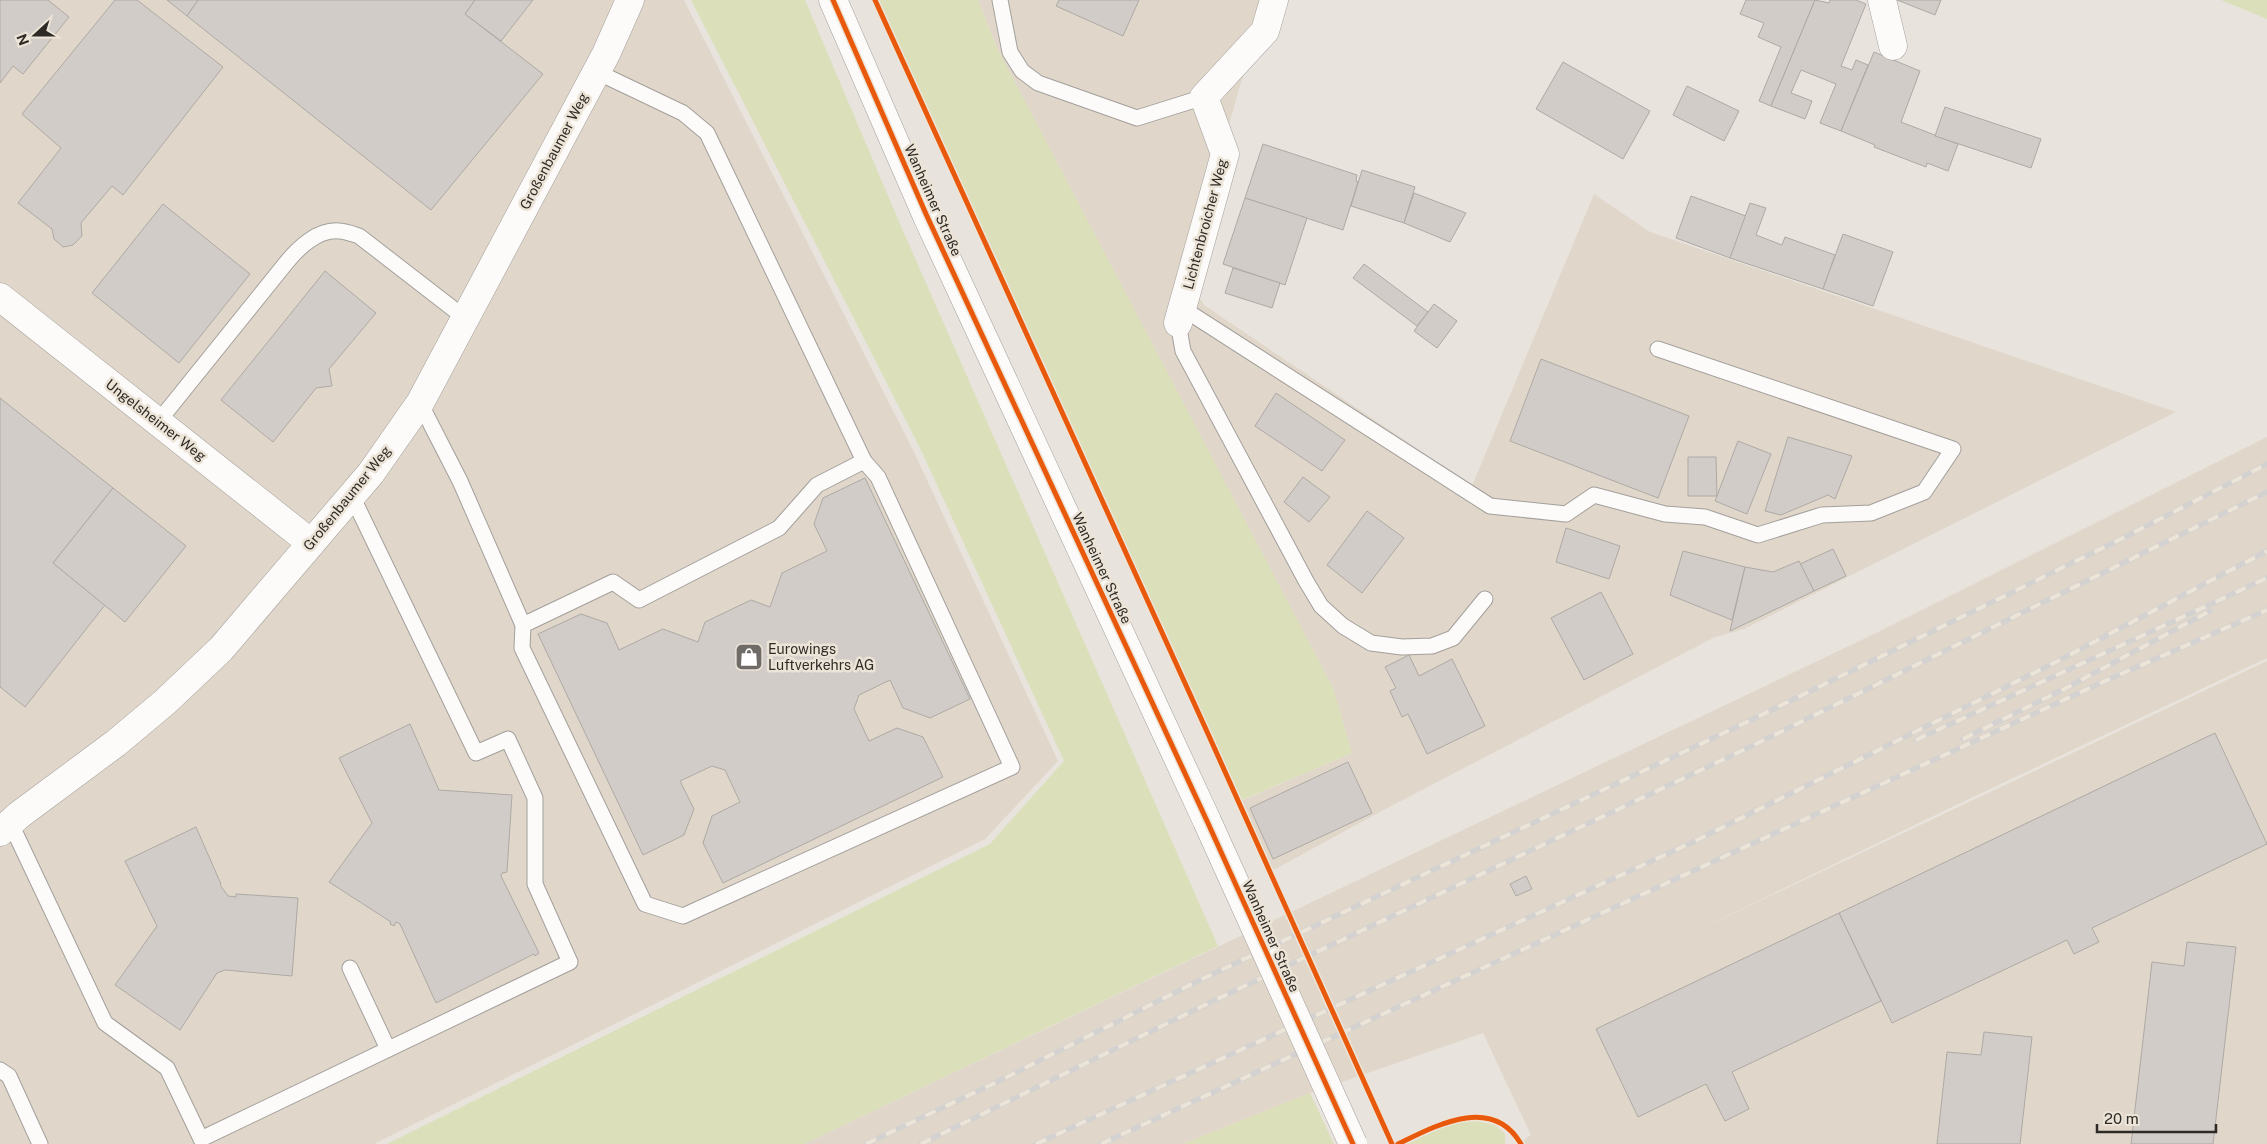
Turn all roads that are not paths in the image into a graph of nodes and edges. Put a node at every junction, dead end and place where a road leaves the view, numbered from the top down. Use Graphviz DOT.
graph roads {
  1 [pos="630,0"];
  2 [pos="834,0"];
  3 [pos="1000,0"];
  4 [pos="1274,0"];
  5 [pos="1882,0"];
  6 [pos="1893,46"];
  7 [pos="597,72"];
  8 [pos="1204,98"];
  9 [pos="0,297"];
  10 [pos="1180,315"];
  11 [pos="465,318"];
  12 [pos="1658,349"];
  13 [pos="420,403"];
  14 [pos="158,422"];
  15 [pos="864,461"];
  16 [pos="352,496"];
  17 [pos="311,543"];
  18 [pos="1485,599"];
  19 [pos="523,625"];
  20 [pos="5,827"];
  21 [pos="350,968"];
  22 [pos="388,1049"];
  23 [pos="0,1070"];
  24 [pos="40,1144"];
  25 [pos="1353,1144"];
  1 -- 7 [label="street, Großenbaumer Weg"];
  2 -- 25 [label="street, Wanheimer Straße, bridge"];
  3 -- 8 [label="lane"];
  4 -- 8 [label="street"];
  5 -- 6 [label="street"];
  7 -- 11 [label="street, Großenbaumer Weg"];
  7 -- 15 [label="lane"];
  8 -- 10 [label="street, Lichtenbroicher Weg"];
  9 -- 14 [label="street, Ungelsheimer Weg"];
  10 -- 12 [label="lane"];
  10 -- 18 [label="lane"];
  11 -- 13 [label="street, Großenbaumer Weg"];
  11 -- 14 [label="lane"];
  13 -- 16 [label="street, Großenbaumer Weg"];
  13 -- 19 [label="lane"];
  14 -- 17 [label="street, Ungelsheimer Weg"];
  15 -- 19 [label="lane"];
  15 -- 19 [label="lane"];
  16 -- 17 [label="street, Großenbaumer Weg"];
  16 -- 22 [label="lane"];
  17 -- 20 [label="street, Großenbaumer Weg"];
  20 -- 22 [label="lane"];
  21 -- 22 [label="lane"];
  23 -- 24 [label="lane"];
}
